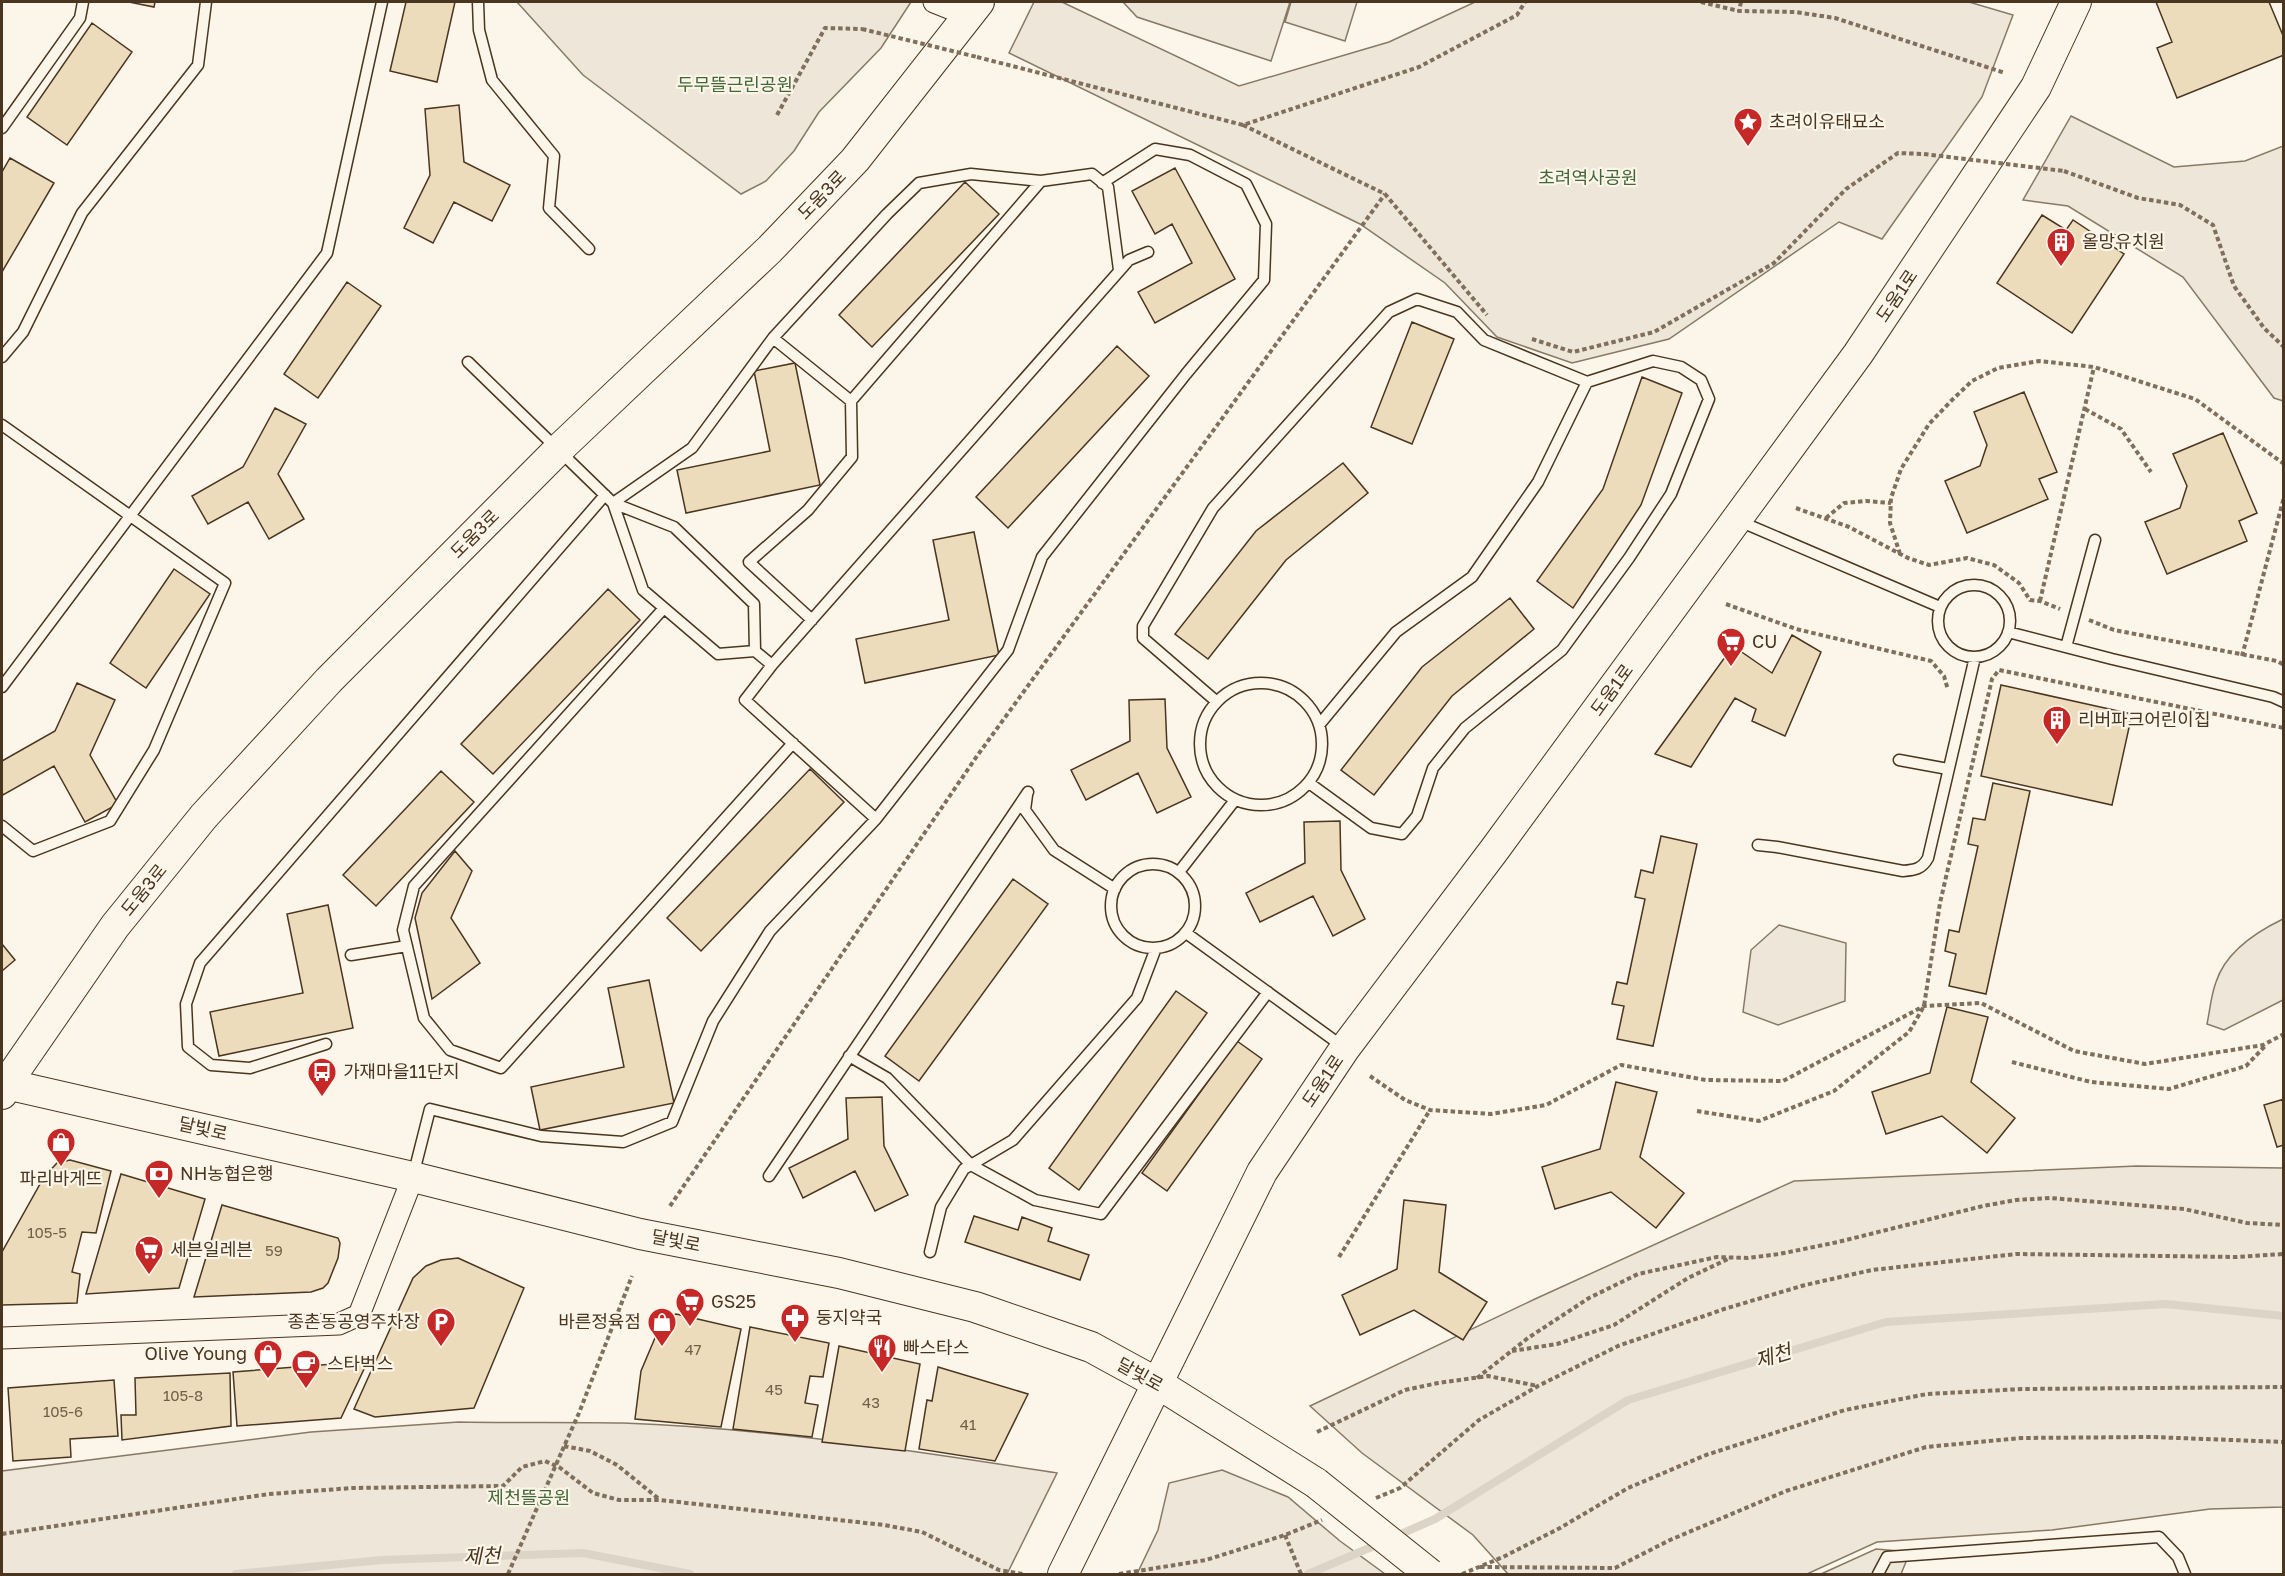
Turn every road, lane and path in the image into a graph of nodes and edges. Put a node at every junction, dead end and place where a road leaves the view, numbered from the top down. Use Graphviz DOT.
graph roads {
  1 [pos="83,2"];
  2 [pos="206,2"];
  3 [pos="382,2"];
  4 [pos="478,2"];
  5 [pos="934,2"];
  6 [pos="1525,2"];
  7 [pos="1701,2"];
  8 [pos="1741,2"];
  9 [pos="2076,2"];
  10 [pos="974,9"];
  11 [pos="1739,11"];
  12 [pos="2005,73"];
  13 [pos="777,115"];
  14 [pos="1243,124"];
  15 [pos="2,128"];
  16 [pos="1041,181"];
  17 [pos="1102,183"];
  18 [pos="1385,194"];
  19 [pos="589,249"];
  20 [pos="1148,252"];
  21 [pos="1119,270"];
  22 [pos="1491,320"];
  23 [pos="773,338"];
  24 [pos="1530,338"];
  25 [pos="2283,347"];
  26 [pos="2,357"];
  27 [pos="468,362"];
  28 [pos="2094,367"];
  29 [pos="1587,382"];
  30 [pos="852,401"];
  31 [pos="2085,409"];
  32 [pos="2,425"];
  33 [pos="558,450"];
  34 [pos="2283,464"];
  35 [pos="2151,472"];
  36 [pos="2283,497"];
  37 [pos="609,499"];
  38 [pos="1891,503"];
  39 [pos="1796,508"];
  40 [pos="130,516"];
  41 [pos="1826,519"];
  42 [pos="1736,520"];
  43 [pos="2095,540"];
  44 [pos="1900,554"];
  45 [pos="2040,601"];
  46 [pos="1726,604"];
  47 [pos="1940,607"];
  48 [pos="664,608"];
  49 [pos="2075,614"];
  50 [pos="812,620"];
  51 [pos="2008,632"];
  52 [pos="2066,646"];
  53 [pos="755,651"];
  54 [pos="2242,656"];
  55 [pos="1974,657"];
  56 [pos="772,665"];
  57 [pos="2283,665"];
  58 [pos="2,687"];
  59 [pos="1948,690"];
  60 [pos="1217,702"];
  61 [pos="2283,702"];
  62 [pos="1319,725"];
  63 [pos="2283,729"];
  64 [pos="793,743"];
  65 [pos="1899,760"];
  66 [pos="1948,769"];
  67 [pos="1309,783"];
  68 [pos="1235,800"];
  69 [pos="876,819"];
  70 [pos="2,826"];
  71 [pos="1758,845"];
  72 [pos="1179,872"];
  73 [pos="1115,889"];
  74 [pos="1186,933"];
  75 [pos="407,946"];
  76 [pos="1156,948"];
  77 [pos="351,955"];
  78 [pos="1268,992"];
  79 [pos="1924,1006"];
  80 [pos="2283,1034"];
  81 [pos="2268,1042"];
  82 [pos="326,1044"];
  83 [pos="1345,1048"];
  84 [pos="849,1056"];
  85 [pos="2012,1062"];
  86 [pos="1370,1076"];
  87 [pos="3,1087"];
  88 [pos="1430,1110"];
  89 [pos="1697,1111"];
  90 [pos="971,1165"];
  91 [pos="769,1176"];
  92 [pos="413,1177"];
  93 [pos="670,1206"];
  94 [pos="2283,1225"];
  95 [pos="930,1252"];
  96 [pos="2283,1254"];
  97 [pos="1339,1257"];
  98 [pos="1731,1257"];
  99 [pos="632,1276"];
  100 [pos="2,1338"];
  101 [pos="1511,1351"];
  102 [pos="1477,1378"];
  103 [pos="1157,1383"];
  104 [pos="1538,1386"];
  105 [pos="2283,1387"];
  106 [pos="1317,1432"];
  107 [pos="2283,1442"];
  108 [pos="564,1446"];
  109 [pos="660,1500"];
  110 [pos="1368,1501"];
  111 [pos="1326,1518"];
  112 [pos="2,1534"];
  113 [pos="1285,1535"];
  114 [pos="1479,1567"];
  115 [pos="508,1575"];
  116 [pos="1023,1575"];
  117 [pos="1063,1575"];
  118 [pos="1119,1575"];
  119 [pos="1301,1575"];
  120 [pos="1430,1575"];
  121 [pos="1462,1575"];
  122 [pos="1878,1575"];
  123 [pos="2185,1575"];
  1 -- 15 [label="lane"];
  2 -- 26 [label="lane"];
  3 -- 40 [label="lane"];
  4 -- 19 [label="lane"];
  5 -- 10 [label="street"];
  6 -- 14 [label="path"];
  7 -- 11 [label="path"];
  8 -- 11 [label="path"];
  9 -- 42 [label="street, 도움1로"];
  10 -- 33 [label="street, 도움3로"];
  11 -- 12 [label="path"];
  13 -- 14 [label="path, bridge"];
  14 -- 18 [label="path"];
  16 -- 17 [label="lane"];
  16 -- 23 [label="lane"];
  16 -- 30 [label="lane"];
  17 -- 21 [label="lane"];
  17 -- 69 [label="lane"];
  18 -- 22 [label="path"];
  18 -- 93 [label="path"];
  20 -- 21 [label="lane"];
  21 -- 50 [label="lane"];
  23 -- 30 [label="lane"];
  23 -- 37 [label="lane"];
  24 -- 25 [label="path, bridge"];
  27 -- 33 [label="lane"];
  28 -- 31 [label="path"];
  28 -- 34 [label="path"];
  28 -- 38 [label="path"];
  29 -- 60 [label="lane"];
  29 -- 62 [label="lane"];
  29 -- 67 [label="lane"];
  30 -- 50 [label="lane"];
  31 -- 35 [label="path"];
  31 -- 45 [label="path"];
  32 -- 40 [label="lane"];
  33 -- 37 [label="lane"];
  33 -- 87 [label="street, 도움3로"];
  36 -- 54 [label="path"];
  37 -- 48 [label="lane"];
  37 -- 53 [label="lane"];
  37 -- 82 [label="lane"];
  38 -- 41 [label="path"];
  38 -- 44 [label="path"];
  39 -- 41 [label="path"];
  40 -- 58 [label="lane"];
  40 -- 70 [label="lane"];
  41 -- 44 [label="path"];
  42 -- 47 [label="lane"];
  42 -- 83 [label="street, 도움1로"];
  43 -- 49 [label="lane"];
  44 -- 45 [label="path"];
  45 -- 49 [label="path"];
  46 -- 59 [label="path"];
  47 -- 51 [label="lane"];
  47 -- 55 [label="lane"];
  48 -- 53 [label="lane"];
  48 -- 75 [label="lane"];
  49 -- 52 [label="lane"];
  49 -- 54 [label="path"];
  50 -- 56 [label="lane"];
  51 -- 52 [label="lane"];
  51 -- 55 [label="lane"];
  52 -- 61 [label="lane"];
  53 -- 56 [label="lane"];
  54 -- 57 [label="path"];
  55 -- 66 [label="lane"];
  56 -- 64 [label="lane"];
  60 -- 62 [label="lane"];
  60 -- 68 [label="lane"];
  62 -- 67 [label="lane"];
  63 -- 79 [label="path"];
  64 -- 69 [label="lane"];
  64 -- 75 [label="lane"];
  65 -- 66 [label="lane"];
  66 -- 71 [label="lane"];
  67 -- 68 [label="lane"];
  68 -- 72 [label="lane"];
  69 -- 92 [label="lane"];
  72 -- 73 [label="lane"];
  72 -- 74 [label="lane"];
  73 -- 76 [label="lane"];
  73 -- 84 [label="lane"];
  74 -- 76 [label="lane"];
  74 -- 78 [label="lane"];
  75 -- 77 [label="lane"];
  76 -- 90 [label="lane"];
  78 -- 83 [label="lane"];
  78 -- 90 [label="lane"];
  79 -- 81 [label="path"];
  79 -- 88 [label="path"];
  79 -- 89 [label="path"];
  80 -- 81 [label="path"];
  81 -- 85 [label="path"];
  83 -- 103 [label="street, 도움1로"];
  84 -- 90 [label="lane"];
  84 -- 91 [label="lane"];
  86 -- 88 [label="path"];
  87 -- 92 [label="street, 달빛로"];
  88 -- 97 [label="path"];
  90 -- 95 [label="lane"];
  92 -- 100 [label="street"];
  92 -- 103 [label="street, 달빛로"];
  94 -- 98 [label="path"];
  96 -- 104 [label="path"];
  98 -- 101 [label="path"];
  98 -- 101 [label="path"];
  99 -- 108 [label="path"];
  101 -- 102 [label="path"];
  102 -- 104 [label="path"];
  102 -- 106 [label="path"];
  103 -- 117 [label="street, 도움1로"];
  103 -- 120 [label="street, 달빛로, bridge"];
  104 -- 110 [label="path"];
  105 -- 114 [label="path"];
  107 -- 114 [label="path"];
  108 -- 109 [label="path"];
  108 -- 115 [label="path, bridge"];
  109 -- 112 [label="path"];
  109 -- 116 [label="path"];
  111 -- 113 [label="path"];
  113 -- 118 [label="path"];
  113 -- 119 [label="path"];
  114 -- 121 [label="path"];
  122 -- 123 [label="lane"];
}
